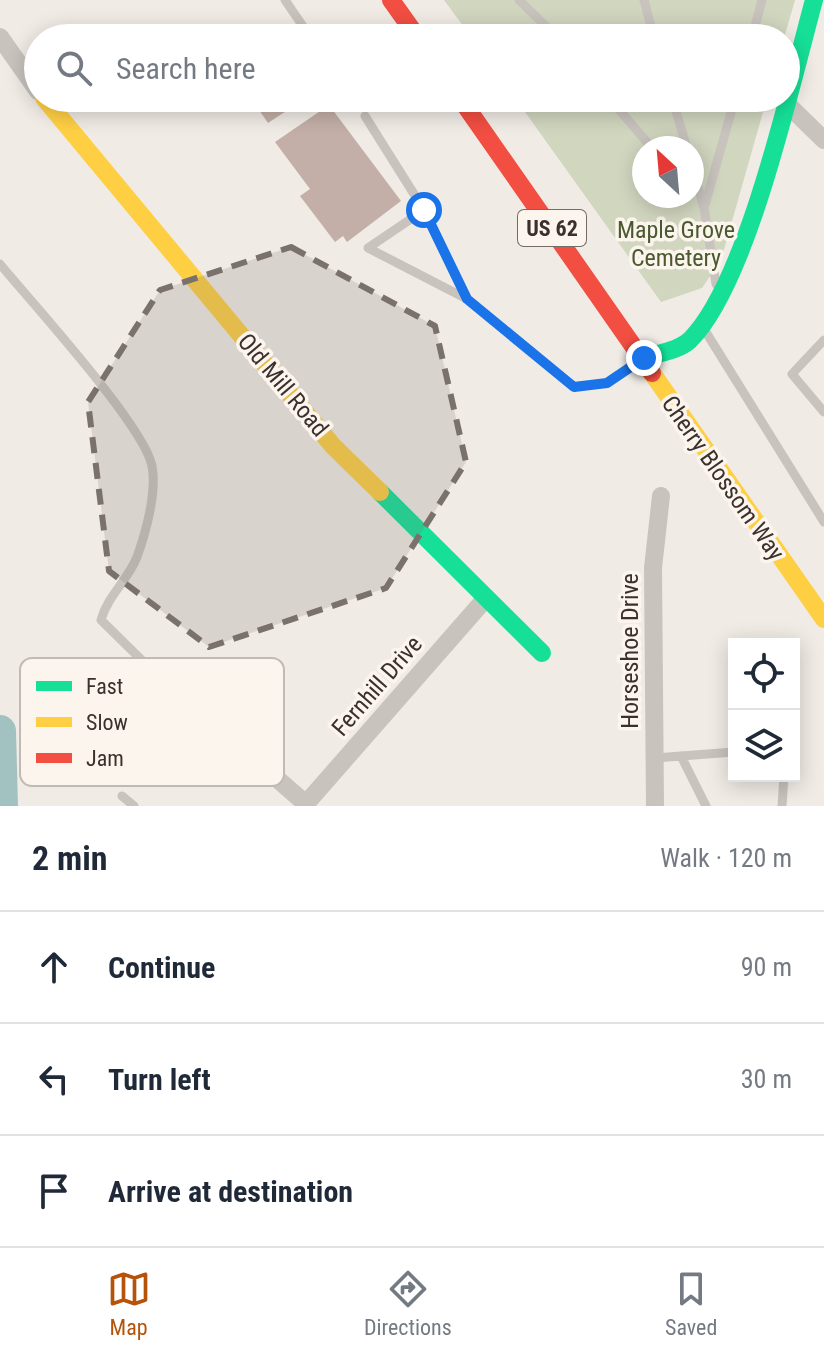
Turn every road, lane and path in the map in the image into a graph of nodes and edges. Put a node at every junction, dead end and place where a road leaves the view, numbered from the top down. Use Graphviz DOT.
graph roads {
  1 [pos="285,0"];
  2 [pos="391,0"];
  3 [pos="519,0"];
  4 [pos="644,0"];
  5 [pos="762,0"];
  6 [pos="814,0"];
  7 [pos="301,24"];
  8 [pos="408,24"];
  9 [pos="544,24"];
  10 [pos="650,24"];
  11 [pos="756,24"];
  12 [pos="0,37"];
  13 [pos="800,49"];
  14 [pos="24,71"];
  15 [pos="56,112"];
  16 [pos="470,112"];
  17 [pos="621,112"];
  18 [pos="676,112"];
  19 [pos="731,112"];
  20 [pos="782,112"];
  21 [pos="795,112"];
  22 [pos="365,116"];
  23 [pos="642,136"];
  24 [pos="683,136"];
  25 [pos="824,140"];
  26 [pos="704,208"];
  27 [pos="424,210"];
  28 [pos="0,264"];
  29 [pos="719,297"];
  30 [pos="467,299"];
  31 [pos="702,326"];
  32 [pos="824,340"];
  33 [pos="644,358"];
  34 [pos="824,412"];
  35 [pos="661,496"];
  36 [pos="824,522"];
  37 [pos="486,598"];
  38 [pos="824,619"];
  39 [pos="542,653"];
  40 [pos="140,658"];
  41 [pos="728,752"];
  42 [pos="681,756"];
  43 [pos="655,758"];
  44 [pos="784,782"];
  45 [pos="284,786"];
  46 [pos="122,796"];
  47 [pos="305,805"];
  48 [pos="134,806"];
  49 [pos="655,806"];
  50 [pos="706,806"];
  51 [pos="782,806"];
  1 -- 7 [label="lane"];
  2 -- 8 [label="main road"];
  3 -- 9 [label="lane"];
  4 -- 10 [label="lane"];
  5 -- 11 [label="lane"];
  6 -- 13 [label="main road"];
  12 -- 14 [label="street"];
  15 -- 37 [label="main road, Old Mill Road"];
  16 -- 33 [label="main road, Cherry Blossom Way / US 62"];
  17 -- 23 [label="lane"];
  18 -- 24 [label="lane"];
  19 -- 26 [label="lane"];
  20 -- 29 [label="main road"];
  21 -- 25 [label="street"];
  22 -- 27 [label="lane"];
  26 -- 29 [label="lane"];
  27 -- 30 [label="lane"];
  27 -- 30 [label="lane"];
  28 -- 40 [label="lane"];
  29 -- 31 [label="main road"];
  30 -- 33 [label="lane"];
  31 -- 33 [label="main road"];
  31 -- 36 [label="lane"];
  32 -- 34 [label="lane"];
  33 -- 38 [label="main road, Cherry Blossom Way / US 62"];
  35 -- 43 [label="street, Horseshoe Drive"];
  37 -- 39 [label="main road, Old Mill Road"];
  37 -- 47 [label="street, Fernhill Drive"];
  41 -- 42 [label="lane"];
  42 -- 43 [label="lane"];
  42 -- 50 [label="lane"];
  43 -- 49 [label="street, Horseshoe Drive"];
  44 -- 51 [label="lane"];
  45 -- 47 [label="street"];
  46 -- 48 [label="lane"];
}
